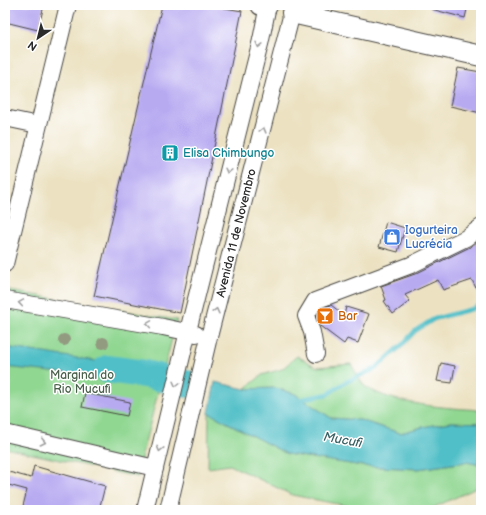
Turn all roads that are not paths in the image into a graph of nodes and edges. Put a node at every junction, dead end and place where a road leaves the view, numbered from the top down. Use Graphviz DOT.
graph roads {
  1 [pos="68,5"];
  2 [pos="266,5"];
  3 [pos="292,8"];
  4 [pos="481,56"];
  5 [pos="5,118"];
  6 [pos="38,126"];
  7 [pos="481,227"];
  8 [pos="5,264"];
  9 [pos="5,300"];
  10 [pos="188,331"];
  11 [pos="209,337"];
  12 [pos="316,354"];
  13 [pos="5,433"];
  14 [pos="155,468"];
  15 [pos="145,510"];
  16 [pos="168,510"];
  1 -- 6 [label="street"];
  2 -- 3 [label="street, Avenida 11 de Novembro"];
  2 -- 10 [label="street, Avenida 11 de Novembro, one-way"];
  3 -- 4 [label="main road"];
  11 -- 3 [label="street, Avenida 11 de Novembro, one-way"];
  5 -- 6 [label="street"];
  6 -- 8 [label="street"];
  7 -- 12 [label="street"];
  10 -- 9 [label="street, one-way"];
  10 -- 11 [label="street"];
  10 -- 14 [label="street, Avenida 11 de Novembro, one-way"];
  11 -- 16 [label="street, Avenida 11 de Novembro"];
  13 -- 14 [label="street, one-way"];
  14 -- 15 [label="street, Avenida 11 de Novembro"];
}
